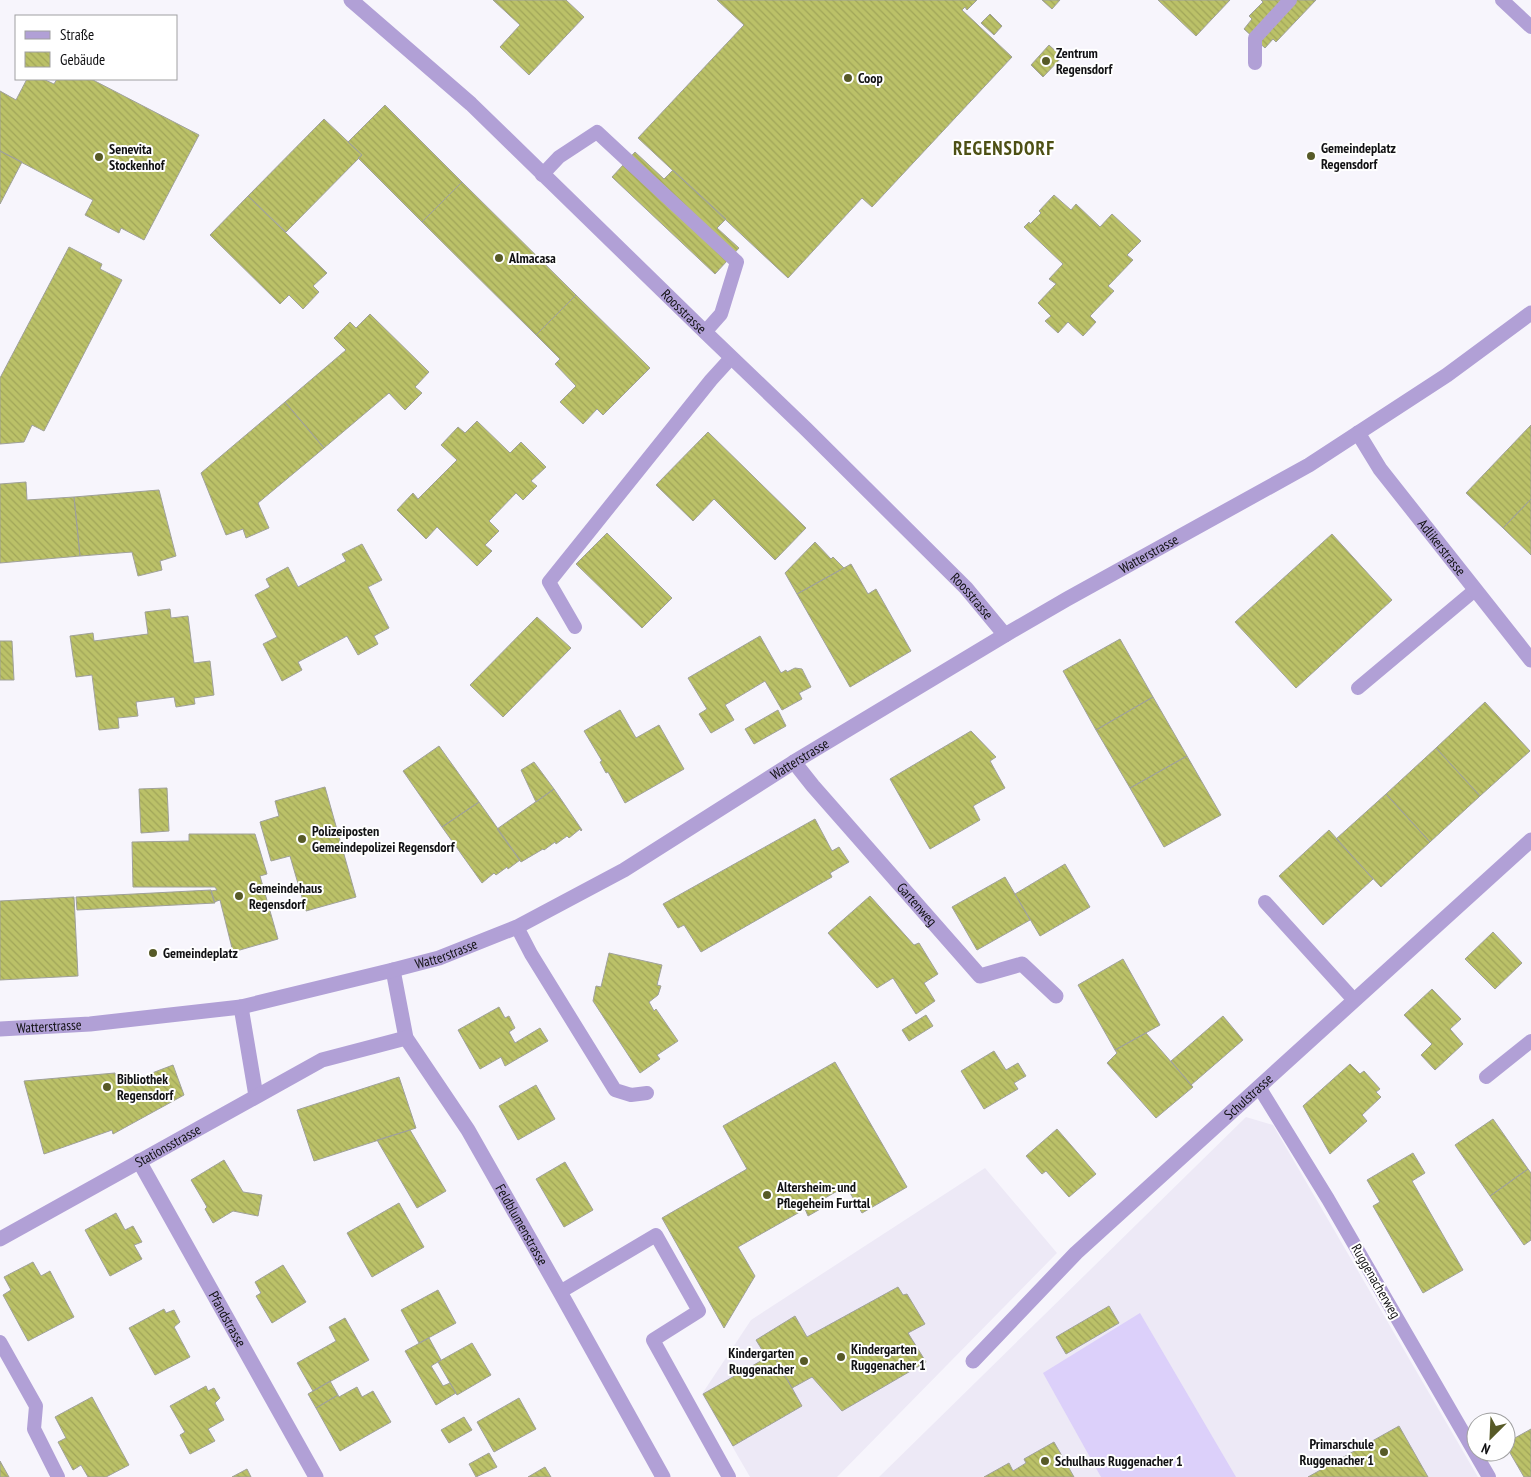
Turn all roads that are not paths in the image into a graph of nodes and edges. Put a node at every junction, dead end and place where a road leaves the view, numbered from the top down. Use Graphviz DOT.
graph roads {
  1 [pos="351,0"];
  2 [pos="1290,0"];
  3 [pos="1502,0"];
  4 [pos="1531,27"];
  5 [pos="1255,63"];
  6 [pos="542,174"];
  7 [pos="1531,313"];
  8 [pos="705,332"];
  9 [pos="731,358"];
  10 [pos="1358,433"];
  11 [pos="1475,590"];
  12 [pos="575,626"];
  13 [pos="1005,635"];
  14 [pos="1531,660"];
  15 [pos="1358,688"];
  16 [pos="794,762"];
  17 [pos="1531,840"];
  18 [pos="1265,902"];
  19 [pos="517,927"];
  20 [pos="392,970"];
  21 [pos="1056,996"];
  22 [pos="1354,1000"];
  23 [pos="241,1006"];
  24 [pos="0,1029"];
  25 [pos="406,1038"];
  26 [pos="1531,1041"];
  27 [pos="1486,1077"];
  28 [pos="1259,1087"];
  29 [pos="647,1093"];
  30 [pos="256,1096"];
  31 [pos="139,1162"];
  32 [pos="0,1239"];
  33 [pos="560,1292"];
  34 [pos="0,1342"];
  35 [pos="973,1361"];
  36 [pos="58,1477"];
  37 [pos="316,1477"];
  38 [pos="663,1477"];
  39 [pos="729,1477"];
  40 [pos="1489,1477"];
  1 -- 6 [label="street, Roosstrasse"];
  2 -- 5 [label="lane"];
  3 -- 4 [label="lane"];
  6 -- 8 [label="street, Roosstrasse"];
  6 -- 8 [label="lane"];
  7 -- 10 [label="street, Watterstrasse"];
  8 -- 9 [label="street, Roosstrasse"];
  9 -- 12 [label="lane"];
  9 -- 13 [label="street, Roosstrasse"];
  10 -- 11 [label="street, Adlikerstrasse"];
  10 -- 13 [label="street, Watterstrasse"];
  11 -- 14 [label="street, Adlikerstrasse"];
  11 -- 15 [label="lane"];
  13 -- 16 [label="street, Watterstrasse"];
  16 -- 19 [label="street, Watterstrasse"];
  16 -- 21 [label="street, Gartenweg"];
  17 -- 22 [label="street, Schulstrasse"];
  18 -- 22 [label="lane"];
  19 -- 20 [label="street, Watterstrasse"];
  19 -- 29 [label="lane"];
  20 -- 23 [label="street, Watterstrasse"];
  20 -- 25 [label="street, Feldblumenstrasse"];
  22 -- 28 [label="street, Schulstrasse"];
  23 -- 24 [label="street, Watterstrasse"];
  23 -- 30 [label="street"];
  25 -- 30 [label="street, Stationsstrasse"];
  25 -- 33 [label="street, Feldblumenstrasse"];
  26 -- 27 [label="lane"];
  28 -- 35 [label="street, Schulstrasse"];
  28 -- 40 [label="lane, Ruggenacherweg"];
  30 -- 31 [label="street, Stationsstrasse"];
  31 -- 32 [label="street, Stationsstrasse"];
  31 -- 37 [label="street, Pfandstrasse"];
  33 -- 38 [label="street, Feldblumenstrasse"];
  33 -- 39 [label="lane"];
  34 -- 36 [label="lane"];
}
